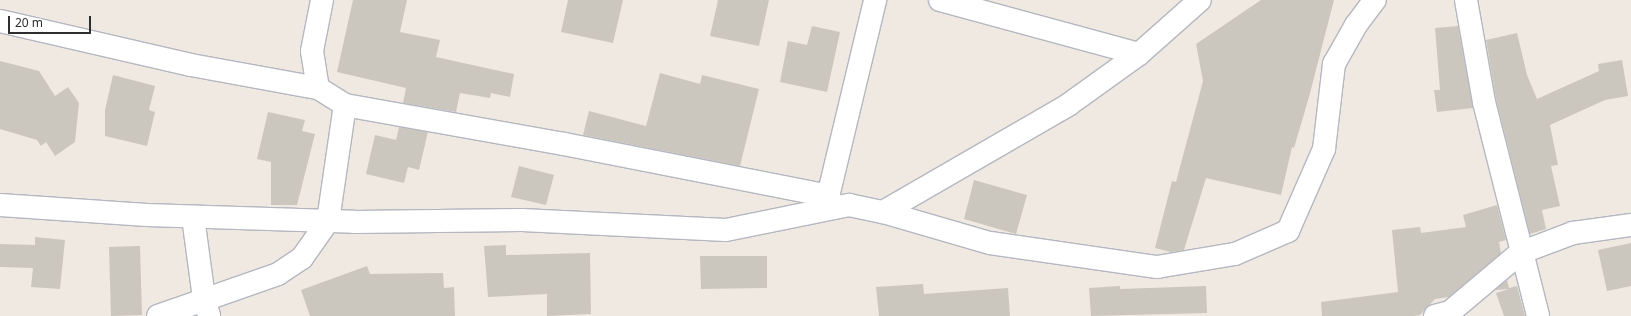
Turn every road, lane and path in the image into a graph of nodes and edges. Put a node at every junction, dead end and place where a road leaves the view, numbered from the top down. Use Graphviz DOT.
graph roads {
  1 [pos="322,0"];
  2 [pos="875,0"];
  3 [pos="940,0"];
  4 [pos="1200,0"];
  5 [pos="1376,0"];
  6 [pos="1466,0"];
  7 [pos="0,21"];
  8 [pos="1139,54"];
  9 [pos="318,88"];
  10 [pos="345,105"];
  11 [pos="827,203"];
  12 [pos="0,205"];
  13 [pos="883,212"];
  14 [pos="193,217"];
  15 [pos="328,221"];
  16 [pos="1631,225"];
  17 [pos="1520,253"];
  18 [pos="207,307"];
  19 [pos="158,316"];
  20 [pos="1435,316"];
  21 [pos="1538,316"];
  1 -- 9 [label="street"];
  2 -- 11 [label="street"];
  3 -- 8 [label="street"];
  4 -- 8 [label="street"];
  5 -- 13 [label="street"];
  6 -- 17 [label="street"];
  7 -- 9 [label="street"];
  8 -- 13 [label="street"];
  9 -- 10 [label="street"];
  10 -- 11 [label="street"];
  10 -- 15 [label="street"];
  11 -- 13 [label="street"];
  11 -- 15 [label="street"];
  12 -- 14 [label="street"];
  14 -- 15 [label="street"];
  14 -- 18 [label="street"];
  15 -- 18 [label="street"];
  16 -- 17 [label="street"];
  17 -- 20 [label="street"];
  17 -- 21 [label="street"];
  18 -- 19 [label="street"];
}
